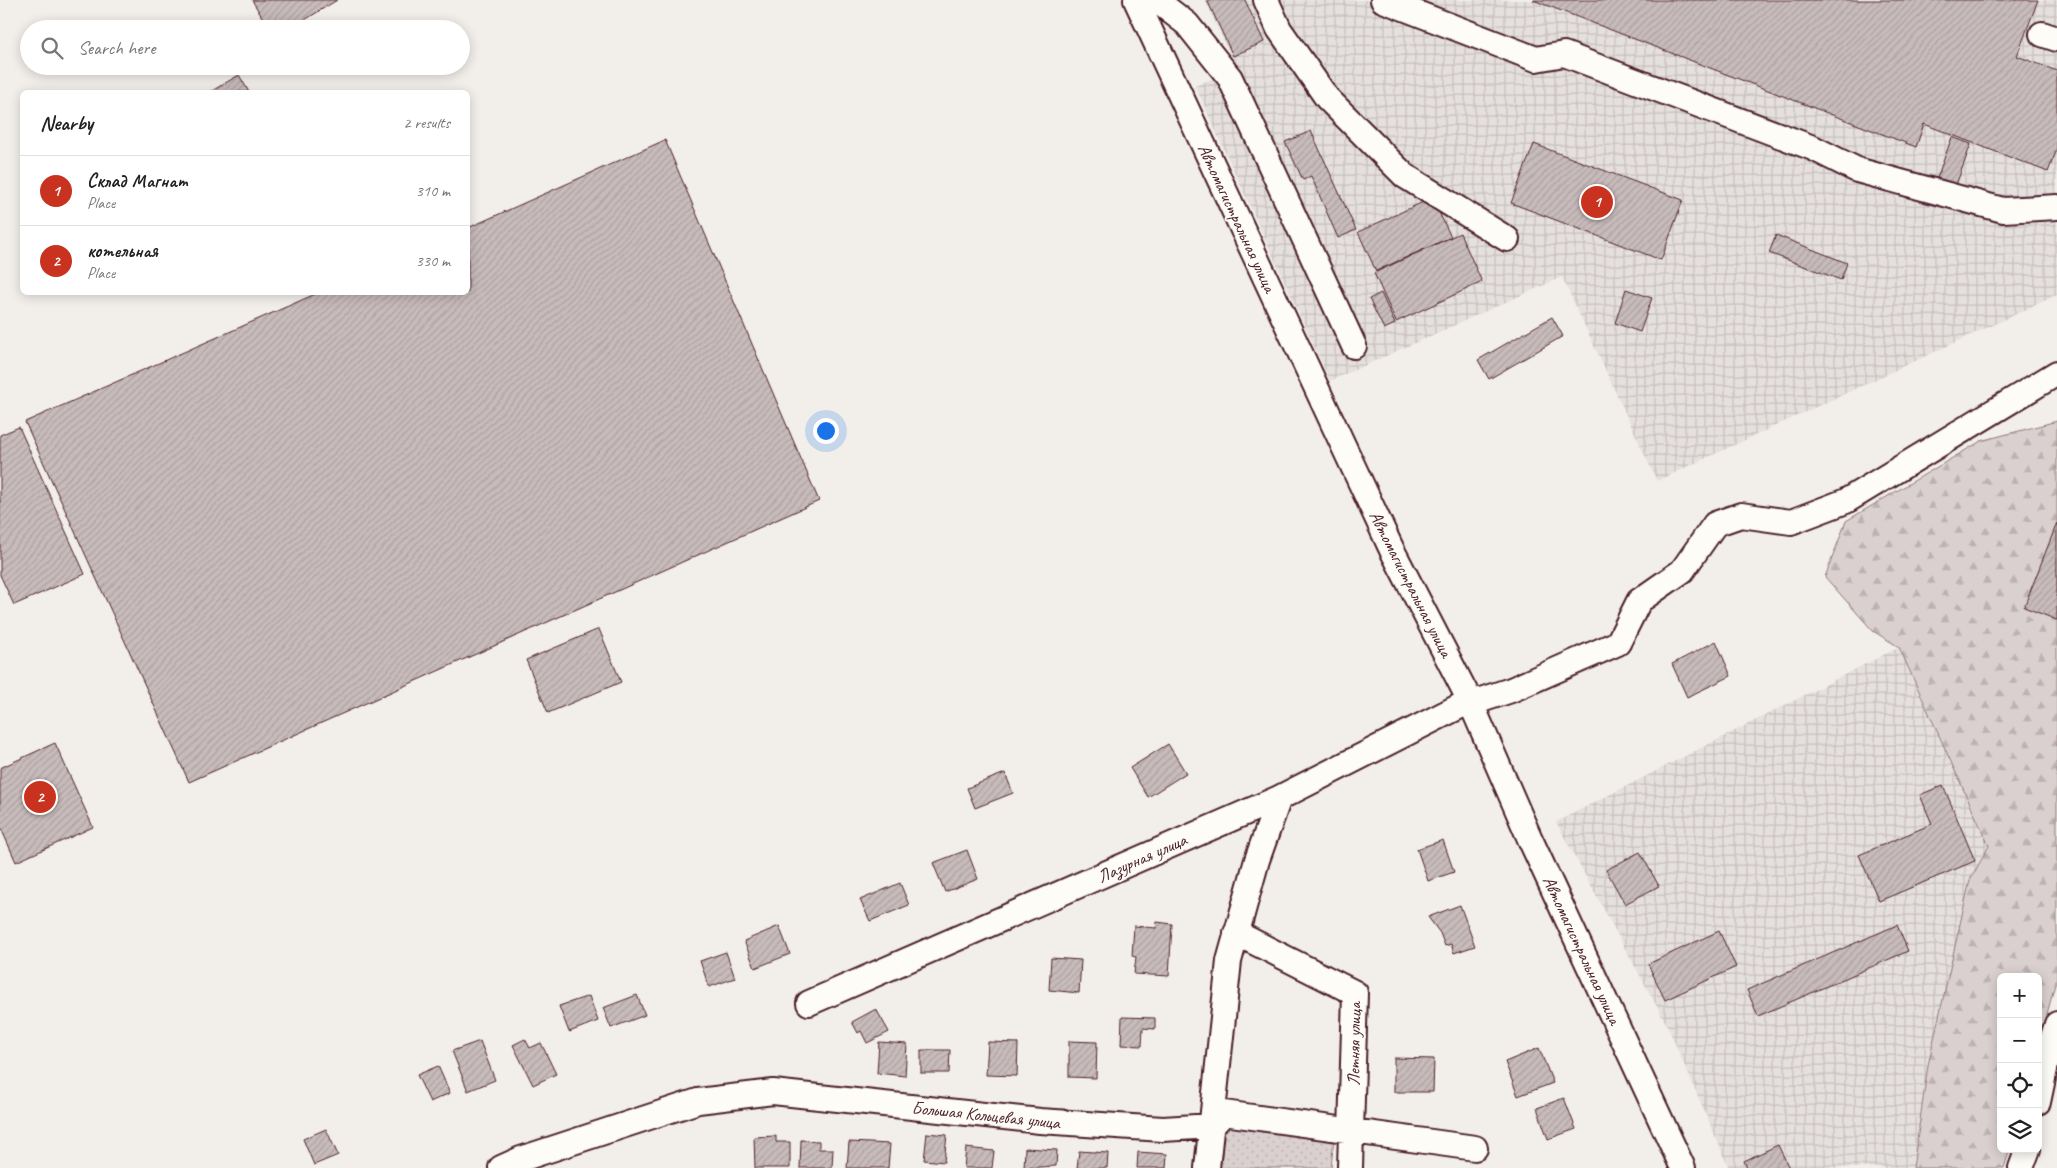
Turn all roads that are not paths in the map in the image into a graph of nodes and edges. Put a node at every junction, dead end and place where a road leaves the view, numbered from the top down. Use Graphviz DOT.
graph roads {
  1 [pos="1136,0"];
  2 [pos="1156,0"];
  3 [pos="1266,0"];
  4 [pos="1383,0"];
  5 [pos="2057,207"];
  6 [pos="1507,239"];
  7 [pos="1354,346"];
  8 [pos="2057,373"];
  9 [pos="1470,701"];
  10 [pos="1279,798"];
  11 [pos="1236,933"];
  12 [pos="809,1004"];
  13 [pos="2057,1024"];
  14 [pos="2042,1083"];
  15 [pos="1212,1126"];
  16 [pos="1352,1131"];
  17 [pos="1475,1148"];
  18 [pos="2027,1153"];
  19 [pos="501,1168"];
  20 [pos="1207,1168"];
  21 [pos="1350,1168"];
  22 [pos="1683,1168"];
  23 [pos="2021,1168"];
  1 -- 9 [label="street, Автомагистральная улица"];
  2 -- 7 [label="street"];
  3 -- 6 [label="street"];
  4 -- 5 [label="street"];
  8 -- 9 [label="street, Лазурная улица"];
  9 -- 10 [label="street, Лазурная улица"];
  9 -- 22 [label="street, Автомагистральная улица"];
  10 -- 11 [label="street"];
  10 -- 12 [label="street, Лазурная улица"];
  11 -- 15 [label="street"];
  11 -- 16 [label="street, Летняя улица"];
  13 -- 14 [label="street"];
  15 -- 16 [label="street, Большая Кольцевая улица"];
  15 -- 19 [label="street, Большая Кольцевая улица"];
  15 -- 20 [label="street"];
  16 -- 17 [label="street, Большая Кольцевая улица"];
  16 -- 21 [label="street, Летняя улица"];
  18 -- 23 [label="street"];
}
